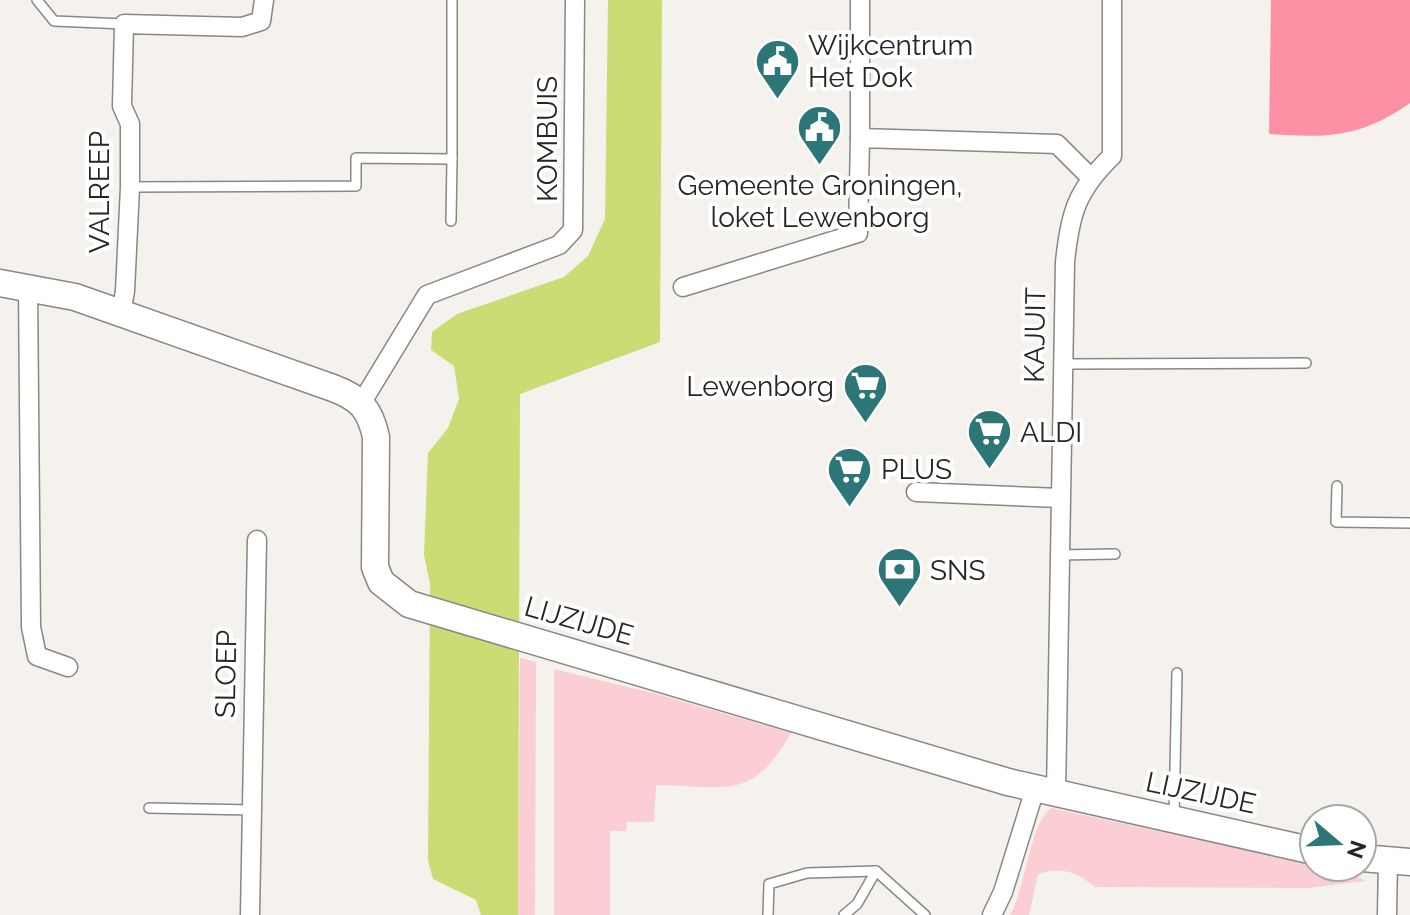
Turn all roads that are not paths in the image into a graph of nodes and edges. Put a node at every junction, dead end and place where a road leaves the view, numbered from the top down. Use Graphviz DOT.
graph roads {
  1 [pos="37,0"];
  2 [pos="264,0"];
  3 [pos="452,0"];
  4 [pos="575,0"];
  5 [pos="860,0"];
  6 [pos="1112,0"];
  7 [pos="124,24"];
  8 [pos="860,138"];
  9 [pos="452,159"];
  10 [pos="1090,177"];
  11 [pos="130,187"];
  12 [pos="451,221"];
  13 [pos="0,283"];
  14 [pos="28,287"];
  15 [pos="683,287"];
  16 [pos="121,314"];
  17 [pos="1306,363"];
  18 [pos="1063,364"];
  19 [pos="362,402"];
  20 [pos="1337,486"];
  21 [pos="916,492"];
  22 [pos="1060,498"];
  23 [pos="1410,523"];
  24 [pos="257,540"];
  25 [pos="1115,554"];
  26 [pos="1059,555"];
  27 [pos="68,667"];
  28 [pos="1177,673"];
  29 [pos="1045,792"];
  30 [pos="149,808"];
  31 [pos="252,810"];
  32 [pos="1173,820"];
  33 [pos="1298,847"];
  34 [pos="1378,860"];
  35 [pos="1399,862"];
  36 [pos="876,871"];
  37 [pos="250,915"];
  38 [pos="768,915"];
  39 [pos="844,915"];
  40 [pos="925,915"];
  41 [pos="992,915"];
  42 [pos="1387,915"];
  1 -- 7 [label="lane"];
  2 -- 7 [label="street"];
  3 -- 9 [label="lane"];
  4 -- 19 [label="street, KOMBUIS"];
  5 -- 8 [label="street"];
  6 -- 10 [label="street, KAJUIT"];
  7 -- 11 [label="street, VALREEP"];
  8 -- 10 [label="street"];
  8 -- 15 [label="street"];
  9 -- 11 [label="lane"];
  9 -- 12 [label="lane"];
  10 -- 18 [label="street, KAJUIT"];
  11 -- 16 [label="street, VALREEP"];
  13 -- 14 [label="street"];
  14 -- 16 [label="street"];
  14 -- 27 [label="street"];
  16 -- 19 [label="street"];
  17 -- 18 [label="lane"];
  18 -- 22 [label="street, KAJUIT"];
  19 -- 29 [label="street, LIJZIJDE"];
  20 -- 23 [label="lane"];
  21 -- 22 [label="street"];
  22 -- 26 [label="street, KAJUIT"];
  24 -- 31 [label="street, SLOEP"];
  25 -- 26 [label="lane"];
  26 -- 29 [label="street, KAJUIT"];
  28 -- 32 [label="lane"];
  29 -- 32 [label="street, LIJZIJDE"];
  29 -- 41 [label="street, KAJUIT"];
  30 -- 31 [label="lane"];
  31 -- 37 [label="street, SLOEP"];
  32 -- 33 [label="street, LIJZIJDE"];
  34 -- 35 [label="street"];
  35 -- 42 [label="street"];
  36 -- 38 [label="lane"];
  36 -- 39 [label="lane"];
  36 -- 40 [label="lane"];
}
